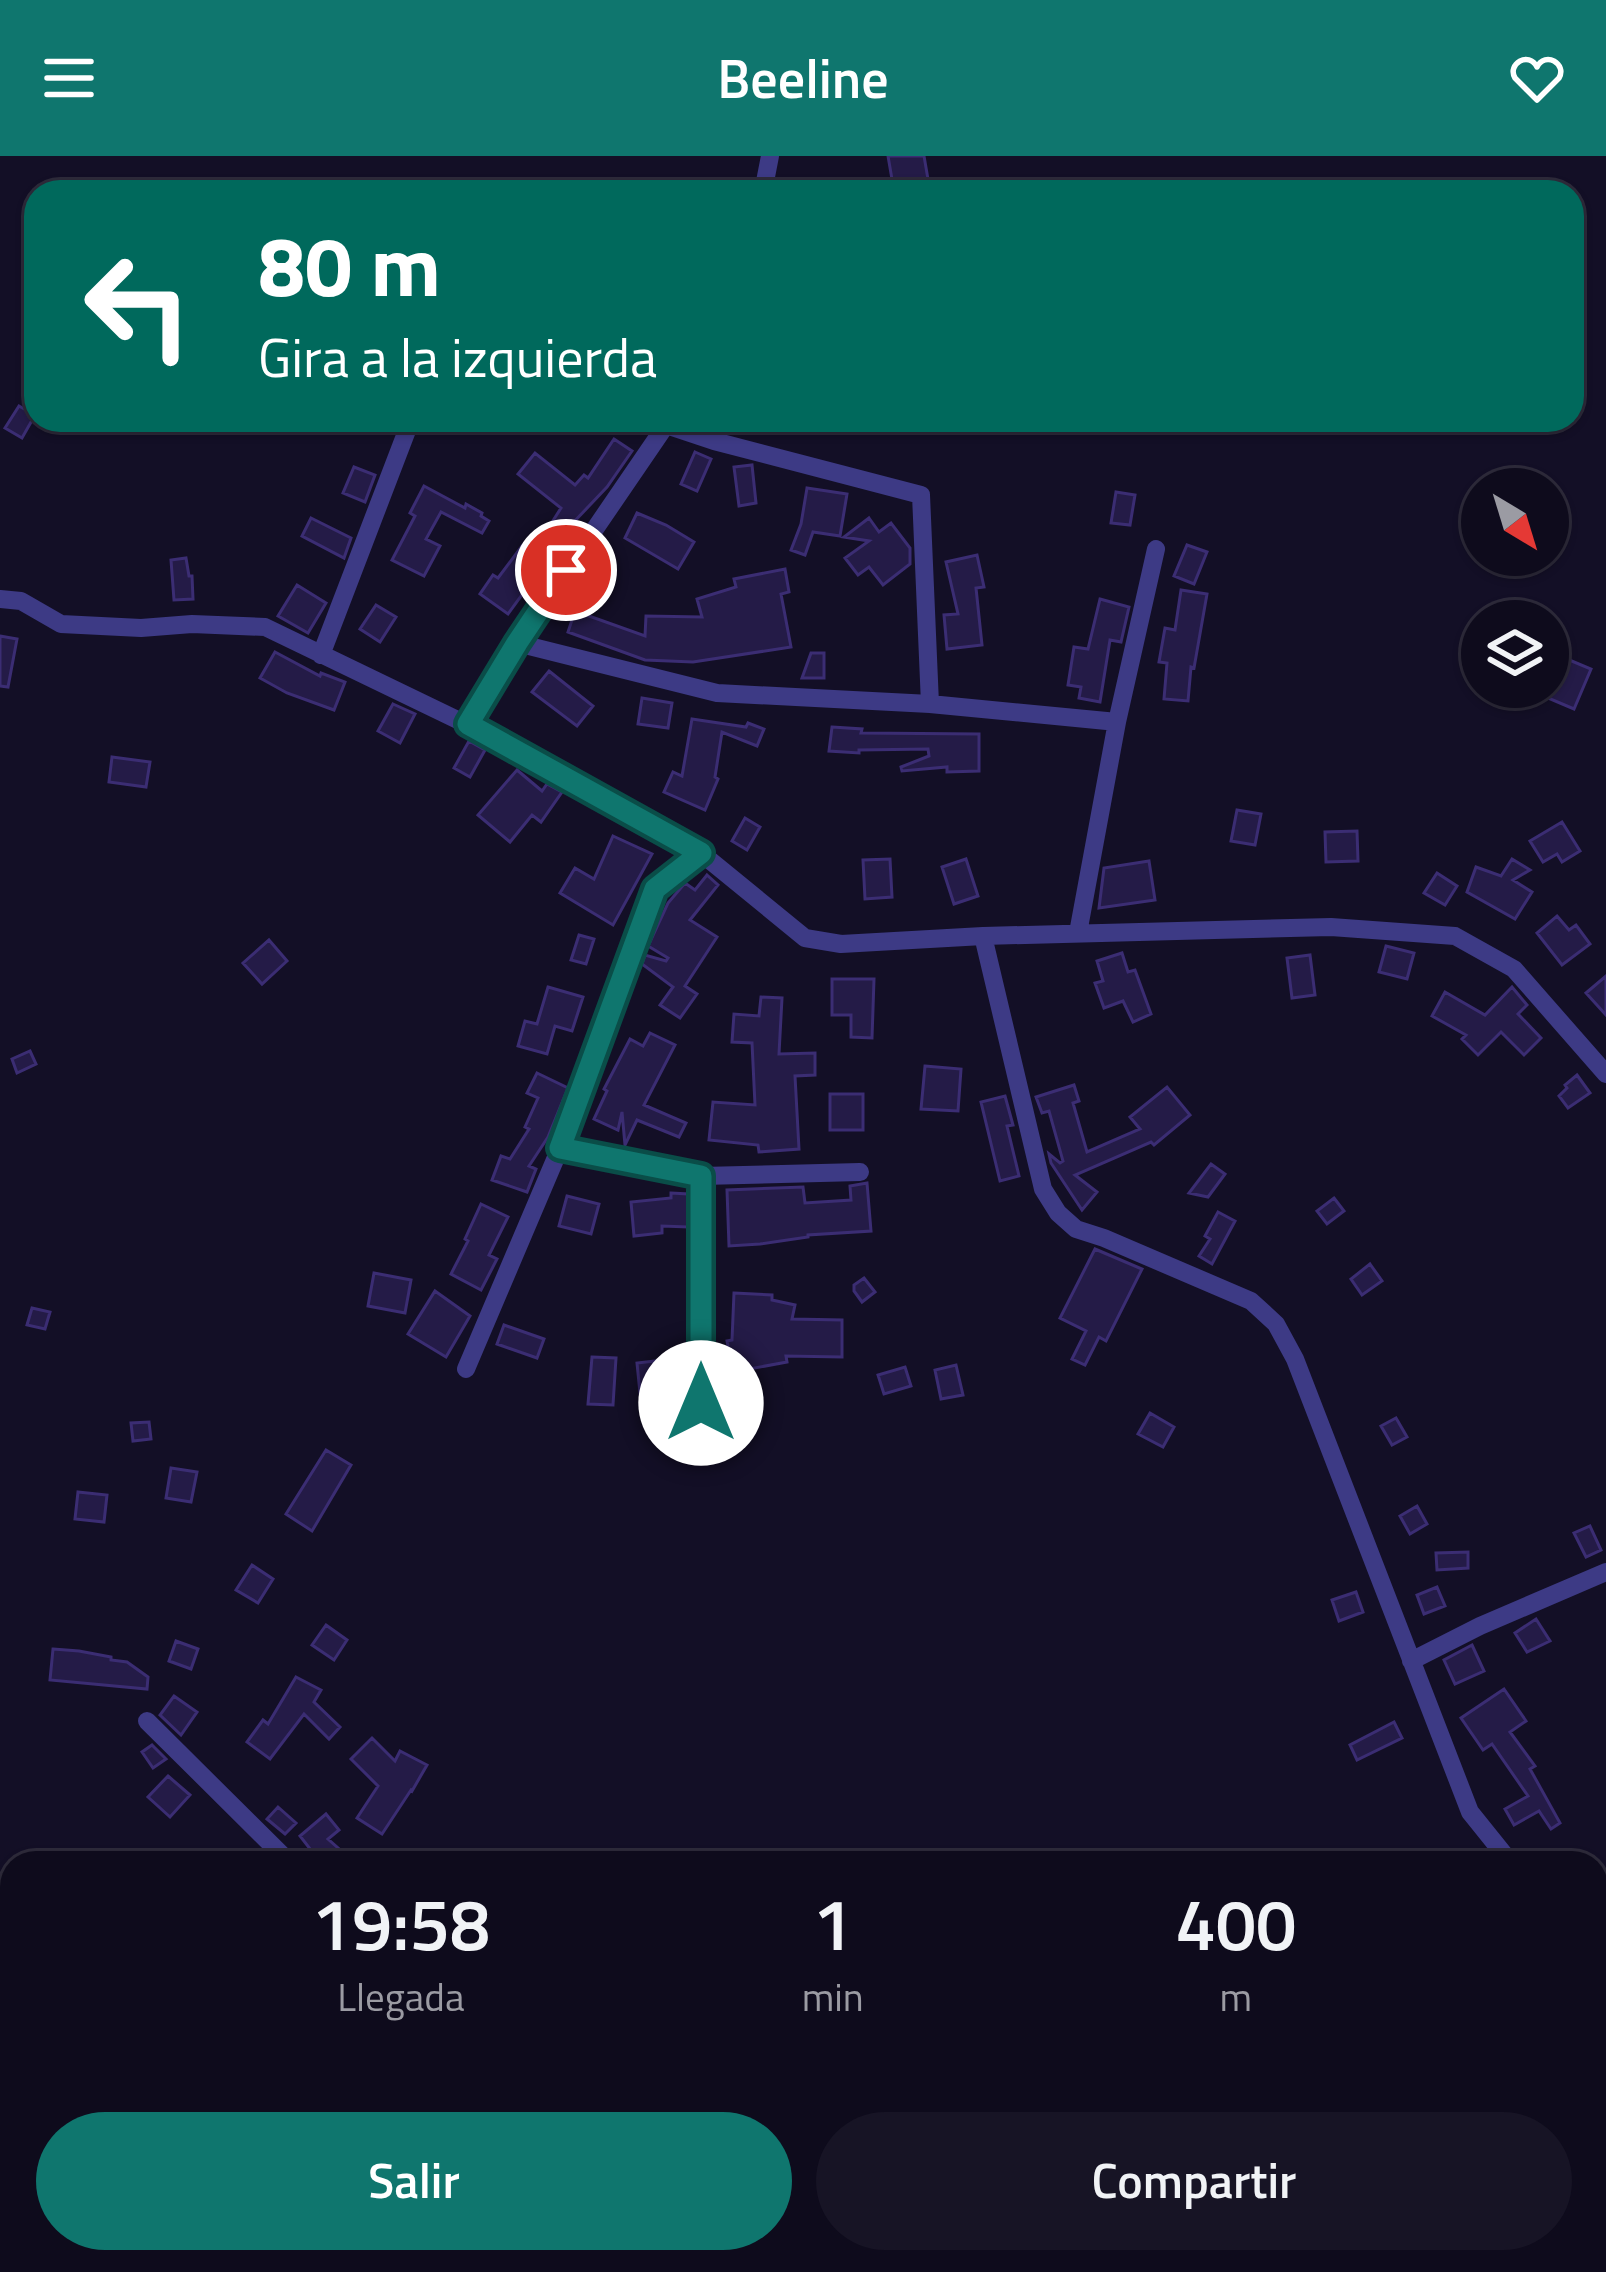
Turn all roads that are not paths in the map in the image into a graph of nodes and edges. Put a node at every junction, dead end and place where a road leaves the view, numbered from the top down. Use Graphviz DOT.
graph roads {
  1 [pos="406,432"];
  2 [pos="661,432"];
  3 [pos="687,432"];
  4 [pos="716,432"];
  5 [pos="714,441"];
  6 [pos="1156,549"];
  7 [pos="0,599"];
  8 [pos="517,643"];
  9 [pos="321,655"];
  10 [pos="930,704"];
  11 [pos="1117,722"];
  12 [pos="468,724"];
  13 [pos="701,853"];
  14 [pos="1078,933"];
  15 [pos="982,936"];
  16 [pos="1606,1075"];
  17 [pos="560,1148"];
  18 [pos="860,1172"];
  19 [pos="701,1176"];
  20 [pos="466,1369"];
  21 [pos="701,1403"];
  22 [pos="1606,1572"];
  23 [pos="1412,1661"];
  24 [pos="147,1721"];
  25 [pos="278,1851"];
  26 [pos="1501,1851"];
  1 -- 9 [label="street"];
  2 -- 8 [label="street"];
  3 -- 5 [label="street"];
  4 -- 5 [label="street"];
  5 -- 10 [label="street"];
  6 -- 11 [label="street"];
  7 -- 9 [label="street"];
  8 -- 10 [label="street"];
  8 -- 12 [label="street"];
  9 -- 12 [label="street"];
  10 -- 11 [label="street"];
  11 -- 14 [label="street"];
  12 -- 13 [label="street"];
  13 -- 15 [label="street"];
  13 -- 17 [label="street"];
  14 -- 15 [label="street"];
  14 -- 16 [label="street"];
  15 -- 23 [label="street"];
  17 -- 19 [label="street"];
  17 -- 20 [label="street"];
  18 -- 19 [label="street"];
  19 -- 21 [label="street"];
  22 -- 23 [label="street"];
  23 -- 26 [label="street"];
  24 -- 25 [label="street"];
}
